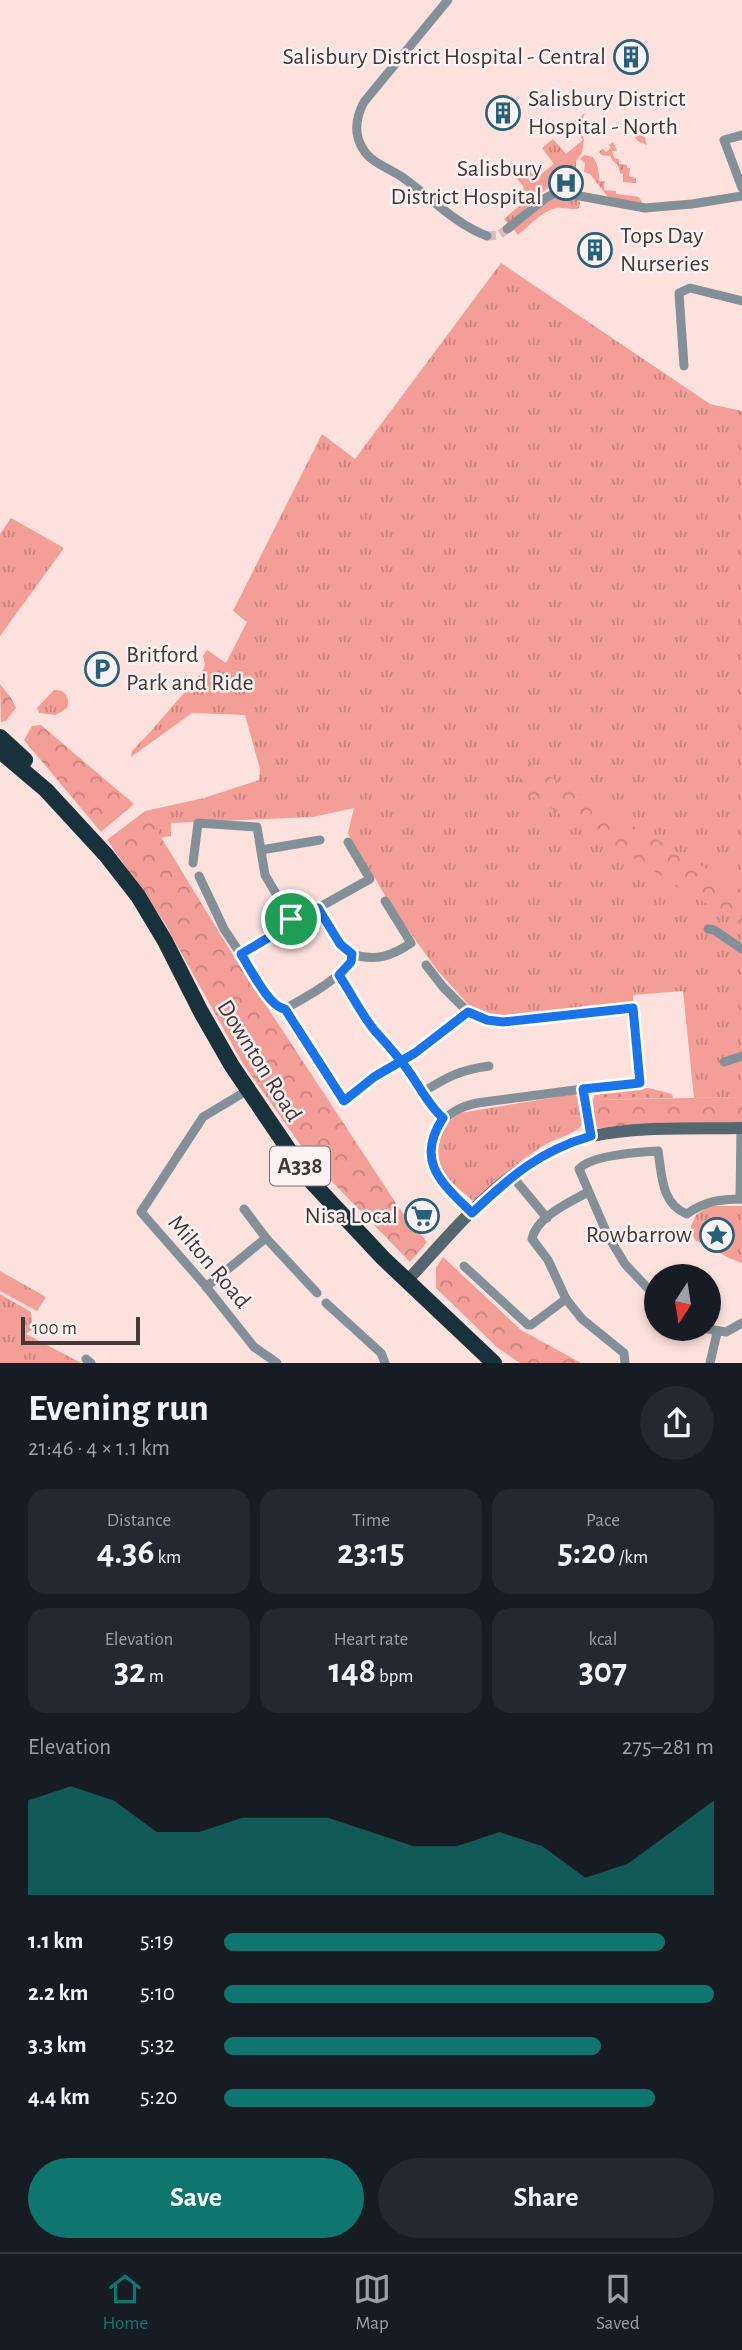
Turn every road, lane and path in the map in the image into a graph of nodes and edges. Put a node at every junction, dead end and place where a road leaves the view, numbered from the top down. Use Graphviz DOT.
graph roads {
  1 [pos="448,0"];
  2 [pos="742,135"];
  3 [pos="742,188"];
  4 [pos="742,196"];
  5 [pos="507,229"];
  6 [pos="487,236"];
  7 [pos="742,301"];
  8 [pos="684,366"];
  9 [pos="0,737"];
  10 [pos="0,751"];
  11 [pos="46,790"];
  12 [pos="320,839"];
  13 [pos="348,842"];
  14 [pos="261,850"];
  15 [pos="193,863"];
  16 [pos="199,876"];
  17 [pos="370,879"];
  18 [pos="377,888"];
  19 [pos="385,901"];
  20 [pos="318,908"];
  21 [pos="291,919"];
  22 [pos="711,931"];
  23 [pos="742,949"];
  24 [pos="241,954"];
  25 [pos="352,954"];
  26 [pos="426,965"];
  27 [pos="339,975"];
  28 [pos="285,1009"];
  29 [pos="468,1012"];
  30 [pos="742,1056"];
  31 [pos="402,1061"];
  32 [pos="724,1062"];
  33 [pos="489,1066"];
  34 [pos="583,1089"];
  35 [pos="248,1090"];
  36 [pos="423,1092"];
  37 [pos="443,1118"];
  38 [pos="741,1128"];
  39 [pos="591,1136"];
  40 [pos="512,1175"];
  41 [pos="588,1192"];
  42 [pos="741,1199"];
  43 [pos="244,1209"];
  44 [pos="472,1213"];
  45 [pos="547,1219"];
  46 [pos="266,1238"];
  47 [pos="464,1266"];
  48 [pos="407,1281"];
  49 [pos="644,1284"];
  50 [pos="206,1287"];
  51 [pos="317,1293"];
  52 [pos="566,1299"];
  53 [pos="326,1303"];
  54 [pos="742,1322"];
  55 [pos="721,1333"];
  56 [pos="715,1341"];
  57 [pos="277,1363"];
  58 [pos="385,1363"];
  59 [pos="494,1363"];
  60 [pos="625,1363"];
  61 [pos="710,1363"];
  1 -- 6 [label="street"];
  2 -- 3 [label="street"];
  4 -- 5 [label="street"];
  7 -- 8 [label="street"];
  9 -- 11 [label="highway, Downton Road / A338"];
  10 -- 11 [label="highway, Downton Road / A338"];
  11 -- 35 [label="highway, Downton Road / A338"];
  12 -- 14 [label="street"];
  13 -- 17 [label="street"];
  14 -- 15 [label="street"];
  14 -- 21 [label="street"];
  16 -- 24 [label="street"];
  17 -- 18 [label="street"];
  17 -- 20 [label="street"];
  19 -- 25 [label="street"];
  20 -- 21 [label="street"];
  20 -- 25 [label="street"];
  21 -- 24 [label="street"];
  22 -- 23 [label="street"];
  24 -- 28 [label="street"];
  25 -- 27 [label="street"];
  26 -- 29 [label="street"];
  27 -- 28 [label="street"];
  27 -- 31 [label="street"];
  28 -- 31 [label="street"];
  29 -- 31 [label="street"];
  29 -- 34 [label="street"];
  30 -- 32 [label="street"];
  31 -- 36 [label="street"];
  33 -- 36 [label="street"];
  34 -- 37 [label="street"];
  34 -- 39 [label="street"];
  35 -- 48 [label="highway, Downton Road / A338"];
  35 -- 50 [label="street, Milton Road"];
  36 -- 37 [label="street"];
  37 -- 44 [label="street"];
  38 -- 39 [label="street"];
  38 -- 42 [label="street"];
  39 -- 40 [label="street"];
  40 -- 44 [label="street"];
  40 -- 45 [label="street"];
  41 -- 42 [label="street"];
  41 -- 45 [label="street"];
  41 -- 49 [label="street"];
  43 -- 46 [label="street"];
  44 -- 48 [label="street"];
  45 -- 52 [label="street"];
  46 -- 50 [label="street"];
  46 -- 51 [label="street"];
  47 -- 52 [label="street"];
  48 -- 59 [label="highway, Downton Road / A338"];
  50 -- 57 [label="street, Milton Road"];
  52 -- 60 [label="street"];
  53 -- 58 [label="street"];
  54 -- 55 [label="street"];
  56 -- 61 [label="street"];
}
